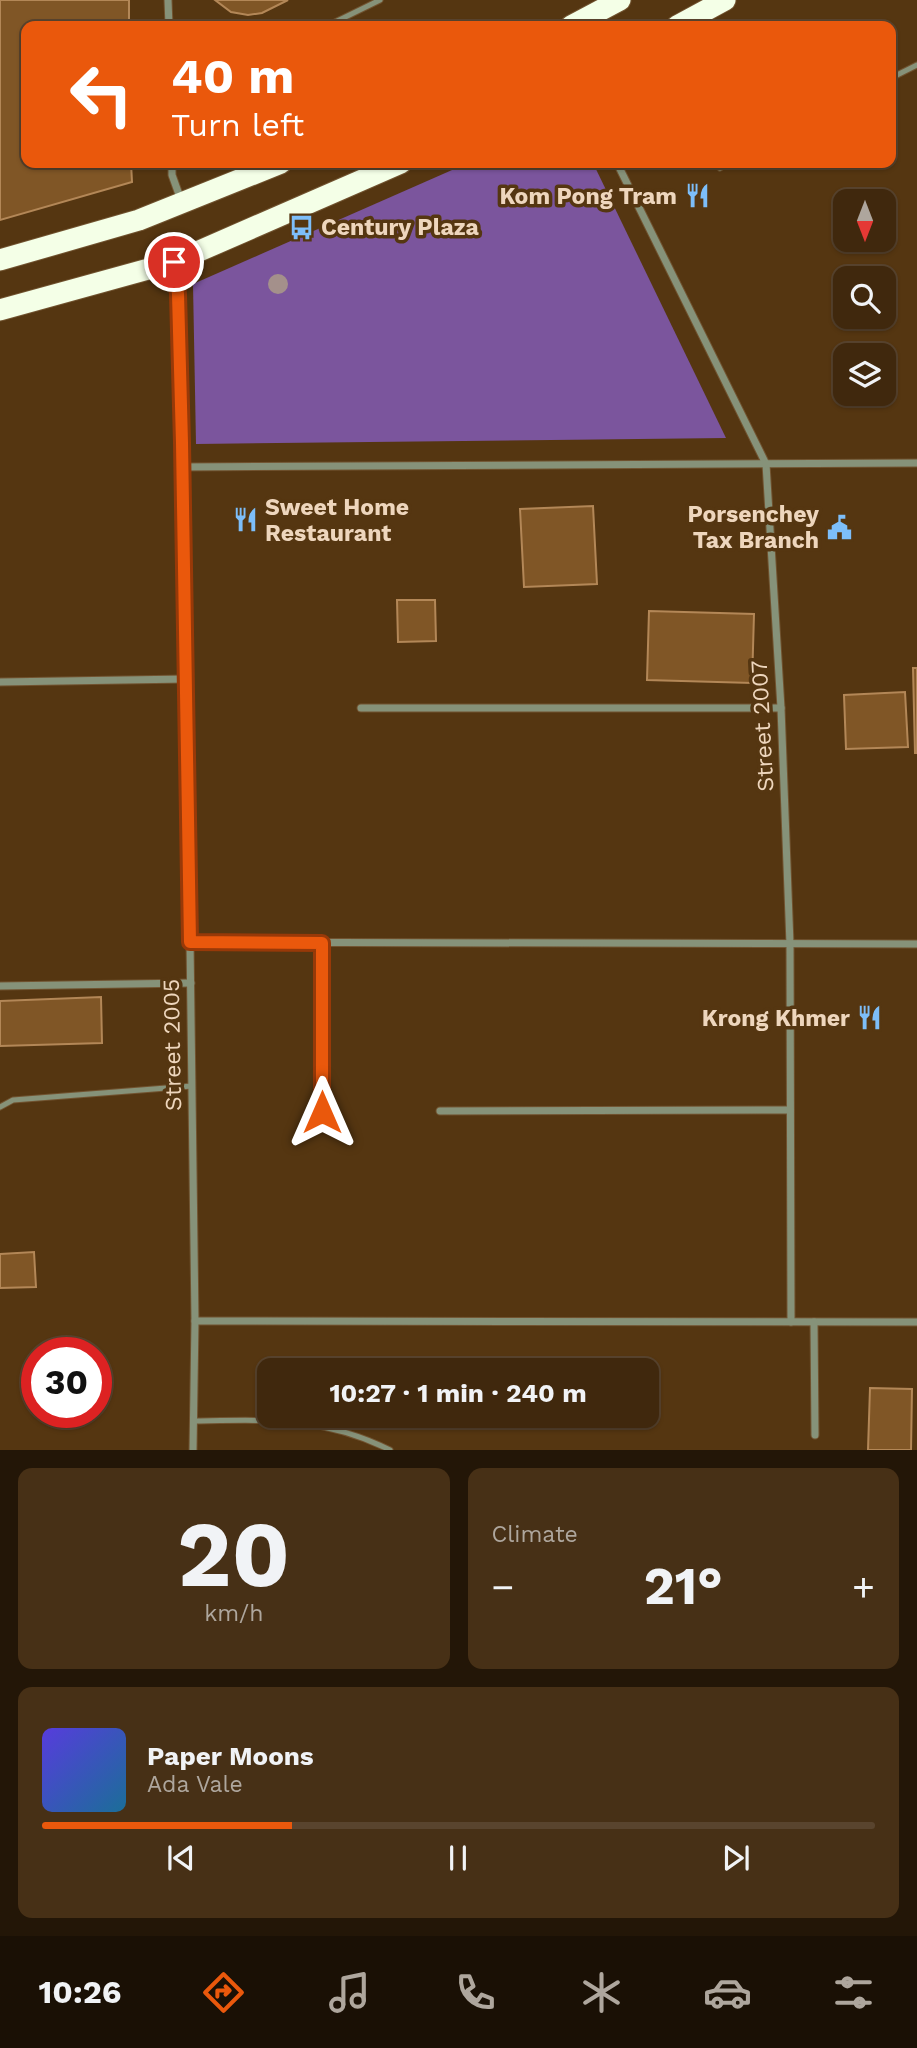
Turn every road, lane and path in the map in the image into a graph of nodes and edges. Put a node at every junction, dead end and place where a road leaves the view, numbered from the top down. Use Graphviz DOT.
graph roads {
  1 [pos="168,0"];
  2 [pos="380,0"];
  3 [pos="620,0"];
  4 [pos="725,0"];
  5 [pos="169,21"];
  6 [pos="337,21"];
  7 [pos="580,21"];
  8 [pos="686,21"];
  9 [pos="917,65"];
  10 [pos="896,76"];
  11 [pos="172,168"];
  12 [pos="269,168"];
  13 [pos="390,168"];
  14 [pos="619,168"];
  15 [pos="182,204"];
  16 [pos="0,260"];
  17 [pos="174,262"];
  18 [pos="0,310"];
  19 [pos="917,463"];
  20 [pos="766,464"];
  21 [pos="182,467"];
  22 [pos="186,679"];
  23 [pos="0,682"];
  24 [pos="361,708"];
  25 [pos="781,708"];
  26 [pos="190,942"];
  27 [pos="322,943"];
  28 [pos="790,944"];
  29 [pos="917,944"];
  30 [pos="191,983"];
  31 [pos="0,986"];
  32 [pos="192,1086"];
  33 [pos="0,1107"];
  34 [pos="440,1111"];
  35 [pos="790,1111"];
  36 [pos="322,1112"];
  37 [pos="195,1321"];
  38 [pos="791,1322"];
  39 [pos="814,1322"];
  40 [pos="917,1322"];
  41 [pos="193,1421"];
  42 [pos="815,1435"];
  43 [pos="193,1450"];
  44 [pos="390,1450"];
  1 -- 5 [label="street"];
  2 -- 6 [label="lane"];
  3 -- 7 [label="highway"];
  4 -- 8 [label="highway"];
  9 -- 10 [label="lane"];
  11 -- 15 [label="street"];
  12 -- 15 [label="highway"];
  13 -- 17 [label="highway"];
  14 -- 20 [label="street, Street 2007"];
  15 -- 16 [label="highway"];
  17 -- 18 [label="highway"];
  17 -- 21 [label="street, Street 2005"];
  19 -- 20 [label="street"];
  20 -- 21 [label="street"];
  20 -- 25 [label="street, Street 2007"];
  21 -- 22 [label="street, Street 2005"];
  22 -- 23 [label="street"];
  22 -- 26 [label="street, Street 2005"];
  24 -- 25 [label="street"];
  25 -- 28 [label="street, Street 2007"];
  26 -- 27 [label="street"];
  26 -- 30 [label="street, Street 2005"];
  27 -- 28 [label="street"];
  27 -- 36 [label="street"];
  28 -- 29 [label="street"];
  28 -- 35 [label="street, Street 2007"];
  30 -- 31 [label="street"];
  30 -- 32 [label="street, Street 2005"];
  32 -- 33 [label="lane"];
  32 -- 37 [label="street, Street 2005"];
  34 -- 35 [label="street"];
  35 -- 38 [label="street, Street 2007"];
  37 -- 38 [label="street"];
  37 -- 41 [label="street, Street 2005"];
  38 -- 39 [label="street"];
  39 -- 40 [label="street"];
  39 -- 42 [label="street"];
  41 -- 43 [label="street, Street 2005"];
  41 -- 44 [label="lane"];
}
